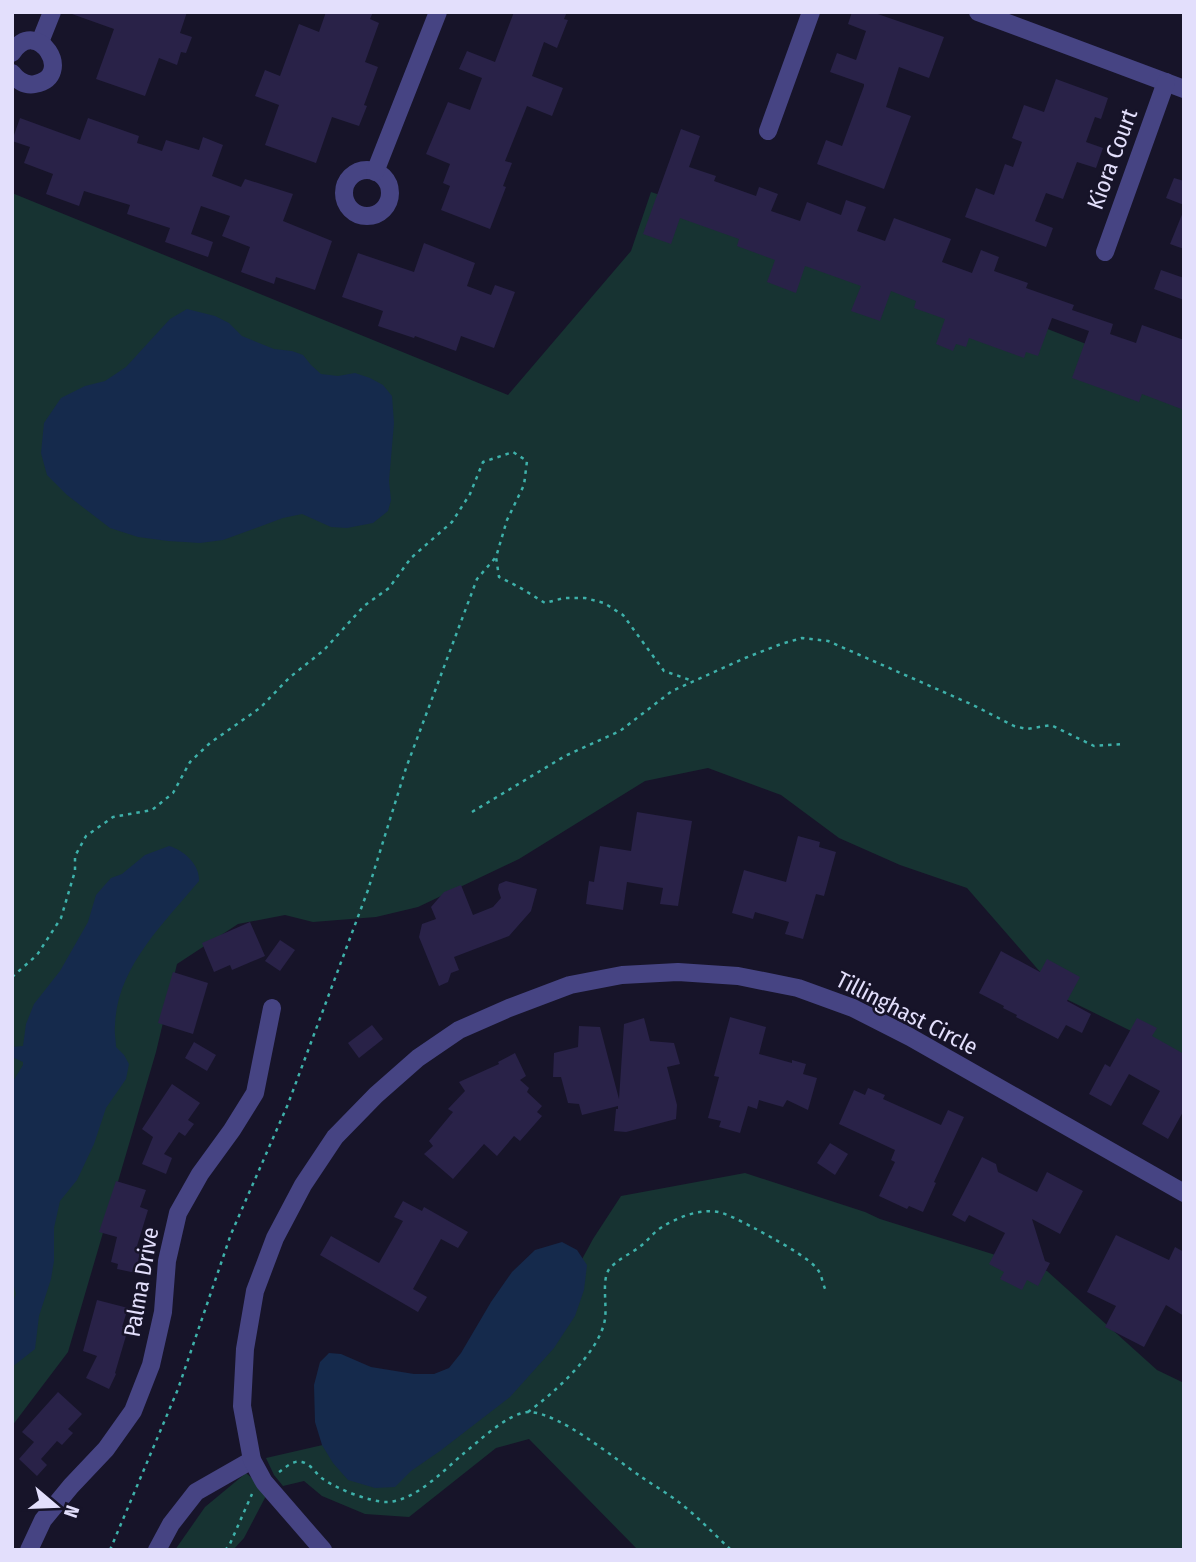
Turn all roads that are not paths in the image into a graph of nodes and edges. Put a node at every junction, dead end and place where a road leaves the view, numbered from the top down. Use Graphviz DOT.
graph roads {
  1 [pos="52,12"];
  2 [pos="438,12"];
  3 [pos="811,12"];
  4 [pos="978,12"];
  5 [pos="40,42"];
  6 [pos="12,52"];
  7 [pos="12,73"];
  8 [pos="1166,82"];
  9 [pos="1184,89"];
  10 [pos="768,131"];
  11 [pos="375,172"];
  12 [pos="1105,252"];
  13 [pos="272,1008"];
  14 [pos="1184,1193"];
  15 [pos="252,1460"];
  16 [pos="29,1550"];
  17 [pos="157,1550"];
  18 [pos="323,1550"];
  1 -- 5 [label="street"];
  2 -- 11 [label="street"];
  3 -- 10 [label="street"];
  4 -- 8 [label="street"];
  5 -- 6 [label="street"];
  5 -- 7 [label="street"];
  8 -- 9 [label="street"];
  8 -- 12 [label="street, Kiora Court"];
  13 -- 16 [label="street, Palma Drive"];
  14 -- 15 [label="street, Tillinghast Circle"];
  15 -- 17 [label="street"];
  15 -- 18 [label="street, Tillinghast Circle"];
}
